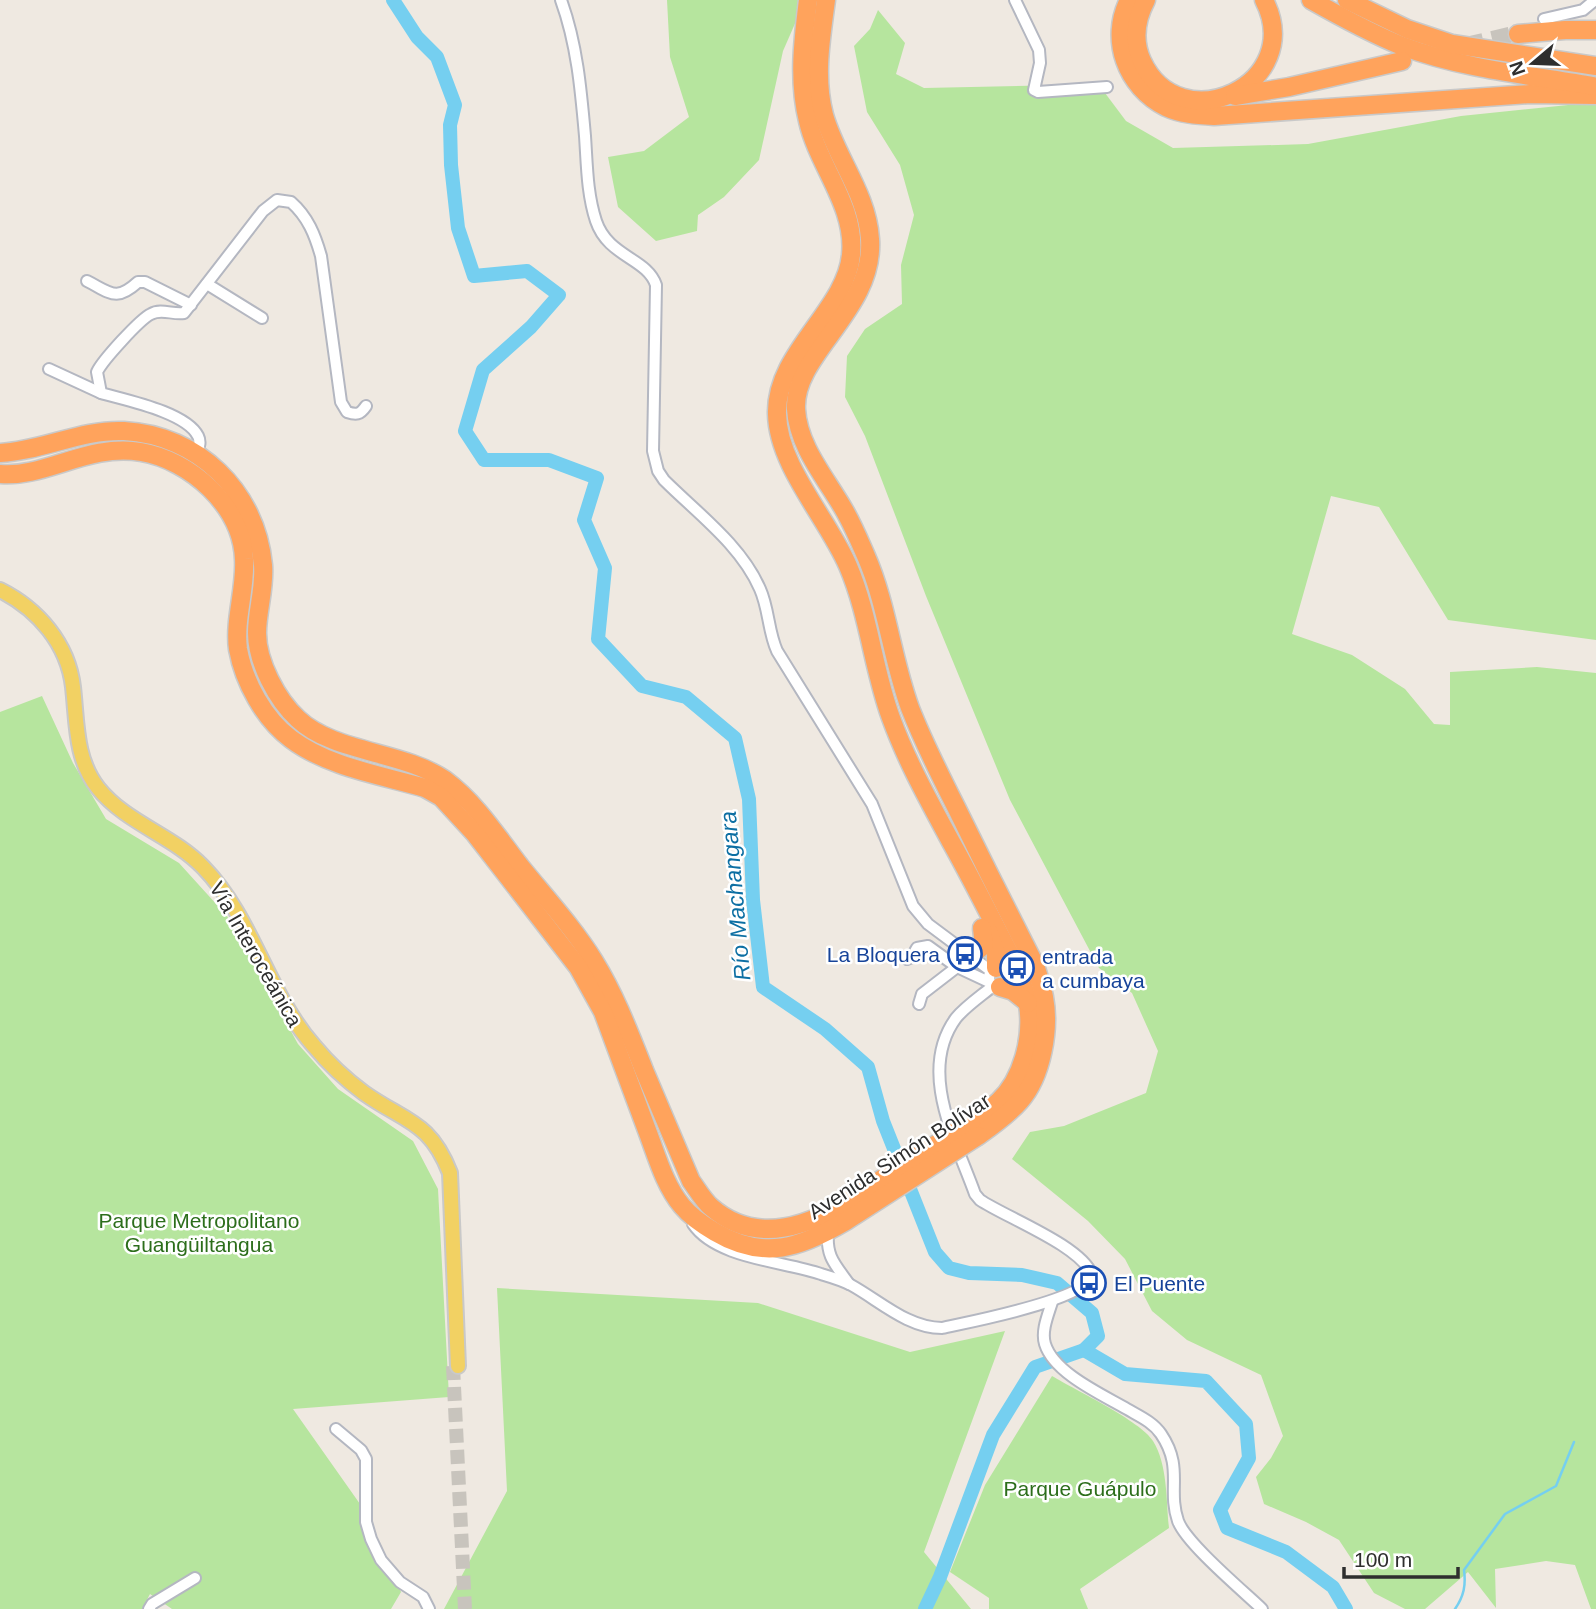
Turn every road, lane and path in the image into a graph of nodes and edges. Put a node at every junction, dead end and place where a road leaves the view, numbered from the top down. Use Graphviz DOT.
graph roads {
  1 [pos="561,0"];
  2 [pos="808,0"];
  3 [pos="825,0"];
  4 [pos="1015,0"];
  5 [pos="1129,0"];
  6 [pos="1146,0"];
  7 [pos="1264,0"];
  8 [pos="1311,0"];
  9 [pos="1346,0"];
  10 [pos="1595,0"];
  11 [pos="1544,19"];
  12 [pos="1596,30"];
  13 [pos="1517,34"];
  14 [pos="1402,61"];
  15 [pos="1596,66"];
  16 [pos="1596,86"];
  17 [pos="1107,87"];
  18 [pos="1596,95"];
  19 [pos="1224,98"];
  20 [pos="87,281"];
  21 [pos="208,284"];
  22 [pos="191,305"];
  23 [pos="262,318"];
  24 [pos="49,369"];
  25 [pos="101,393"];
  26 [pos="366,406"];
  27 [pos="0,453"];
  28 [pos="197,453"];
  29 [pos="0,474"];
  30 [pos="0,590"];
  31 [pos="962,862"];
  32 [pos="976,904"];
  33 [pos="907,959"];
  34 [pos="963,962"];
  35 [pos="994,979"];
  36 [pos="1028,1003"];
  37 [pos="919,1004"];
  38 [pos="974,1129"];
  39 [pos="681,1205"];
  40 [pos="842,1214"];
  41 [pos="828,1232"];
  42 [pos="849,1284"];
  43 [pos="1056,1300"];
  44 [pos="456,1366"];
  45 [pos="336,1429"];
  46 [pos="195,1578"];
  47 [pos="149,1609"];
  48 [pos="429,1609"];
  49 [pos="1262,1609"];
  1 -- 34 [label="street"];
  2 -- 31 [label="highway, Avenida Simón Bolívar"];
  3 -- 38 [label="highway, Avenida Simón Bolívar"];
  4 -- 17 [label="street"];
  5 -- 18 [label="highway"];
  6 -- 19 [label="highway"];
  7 -- 19 [label="highway"];
  8 -- 16 [label="highway"];
  9 -- 15 [label="highway"];
  10 -- 11 [label="street"];
  12 -- 13 [label="highway"];
  14 -- 19 [label="highway"];
  20 -- 22 [label="street"];
  21 -- 22 [label="street"];
  21 -- 23 [label="street"];
  21 -- 26 [label="street"];
  22 -- 25 [label="street"];
  24 -- 25 [label="street"];
  25 -- 28 [label="street"];
  27 -- 28 [label="highway, Avenida Simón Bolívar"];
  28 -- 40 [label="highway, Avenida Simón Bolívar"];
  29 -- 39 [label="highway, Avenida Simón Bolívar"];
  30 -- 44 [label="main road, Vía Interoceánica"];
  31 -- 32 [label="highway"];
  31 -- 36 [label="highway, Avenida Simón Bolívar"];
  32 -- 34 [label="highway"];
  32 -- 35 [label="highway"];
  33 -- 34 [label="street"];
  34 -- 35 [label="street"];
  34 -- 37 [label="street"];
  35 -- 36 [label="highway"];
  35 -- 43 [label="street"];
  36 -- 38 [label="highway, Avenida Simón Bolívar"];
  38 -- 40 [label="highway, Avenida Simón Bolívar, bridge"];
  39 -- 41 [label="highway, Avenida Simón Bolívar"];
  39 -- 42 [label="street"];
  40 -- 41 [label="highway, Avenida Simón Bolívar"];
  41 -- 42 [label="street"];
  42 -- 43 [label="street"];
  43 -- 49 [label="street"];
  45 -- 48 [label="street"];
  46 -- 47 [label="street"];
}
